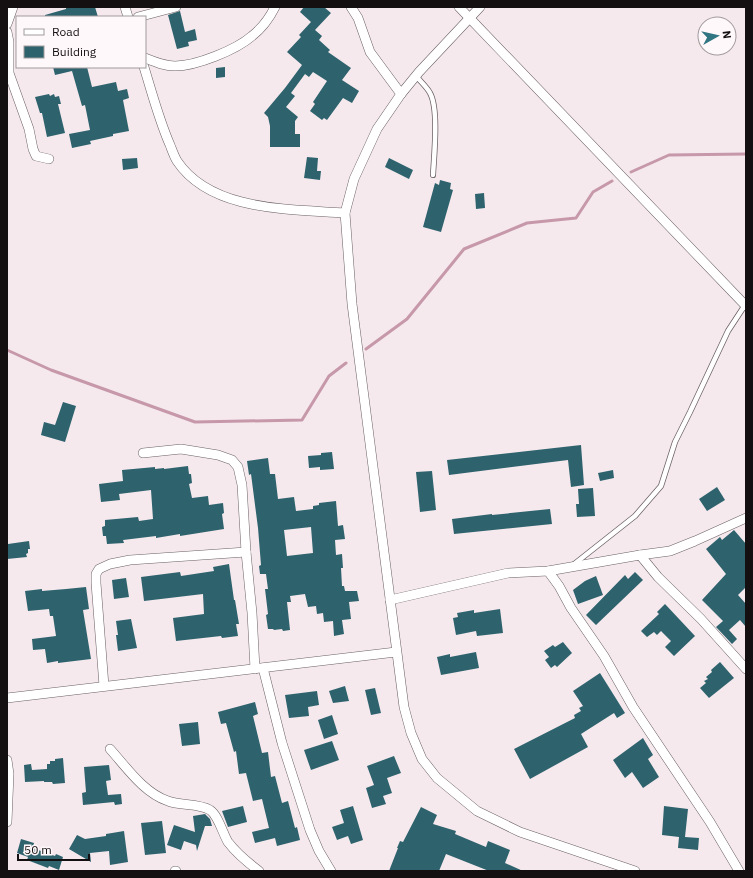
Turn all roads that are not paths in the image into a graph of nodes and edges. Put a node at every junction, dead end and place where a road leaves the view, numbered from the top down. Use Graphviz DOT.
graph roads {
  1 [pos="13,7"];
  2 [pos="176,7"];
  3 [pos="275,7"];
  4 [pos="351,7"];
  5 [pos="459,7"];
  6 [pos="480,7"];
  7 [pos="142,16"];
  8 [pos="469,18"];
  9 [pos="7,24"];
  10 [pos="7,32"];
  11 [pos="146,58"];
  12 [pos="144,68"];
  13 [pos="416,76"];
  14 [pos="401,94"];
  15 [pos="49,159"];
  16 [pos="433,175"];
  17 [pos="345,213"];
  18 [pos="746,305"];
  19 [pos="143,453"];
  20 [pos="745,520"];
  21 [pos="246,552"];
  22 [pos="640,555"];
  23 [pos="570,567"];
  24 [pos="548,571"];
  25 [pos="390,600"];
  26 [pos="396,652"];
  27 [pos="259,668"];
  28 [pos="746,669"];
  29 [pos="104,686"];
  30 [pos="7,698"];
  31 [pos="110,749"];
  32 [pos="7,760"];
  33 [pos="7,822"];
  34 [pos="259,871"];
  35 [pos="331,871"];
  36 [pos="635,871"];
  37 [pos="739,871"];
  1 -- 9 [label="street"];
  2 -- 7 [label="street"];
  3 -- 11 [label="street"];
  4 -- 14 [label="street"];
  5 -- 8 [label="street"];
  6 -- 8 [label="street"];
  8 -- 13 [label="street"];
  8 -- 18 [label="street"];
  10 -- 15 [label="street"];
  12 -- 17 [label="street"];
  13 -- 14 [label="street"];
  13 -- 16 [label="lane"];
  14 -- 17 [label="street"];
  17 -- 25 [label="street"];
  18 -- 23 [label="lane"];
  19 -- 21 [label="street"];
  20 -- 22 [label="street"];
  21 -- 27 [label="street"];
  21 -- 29 [label="street"];
  22 -- 23 [label="street"];
  22 -- 28 [label="street"];
  23 -- 24 [label="street"];
  24 -- 25 [label="street"];
  24 -- 37 [label="street"];
  25 -- 26 [label="street"];
  26 -- 27 [label="street"];
  26 -- 36 [label="street"];
  27 -- 29 [label="street"];
  27 -- 35 [label="street"];
  29 -- 30 [label="street"];
  31 -- 34 [label="street"];
  32 -- 33 [label="street"];
}
